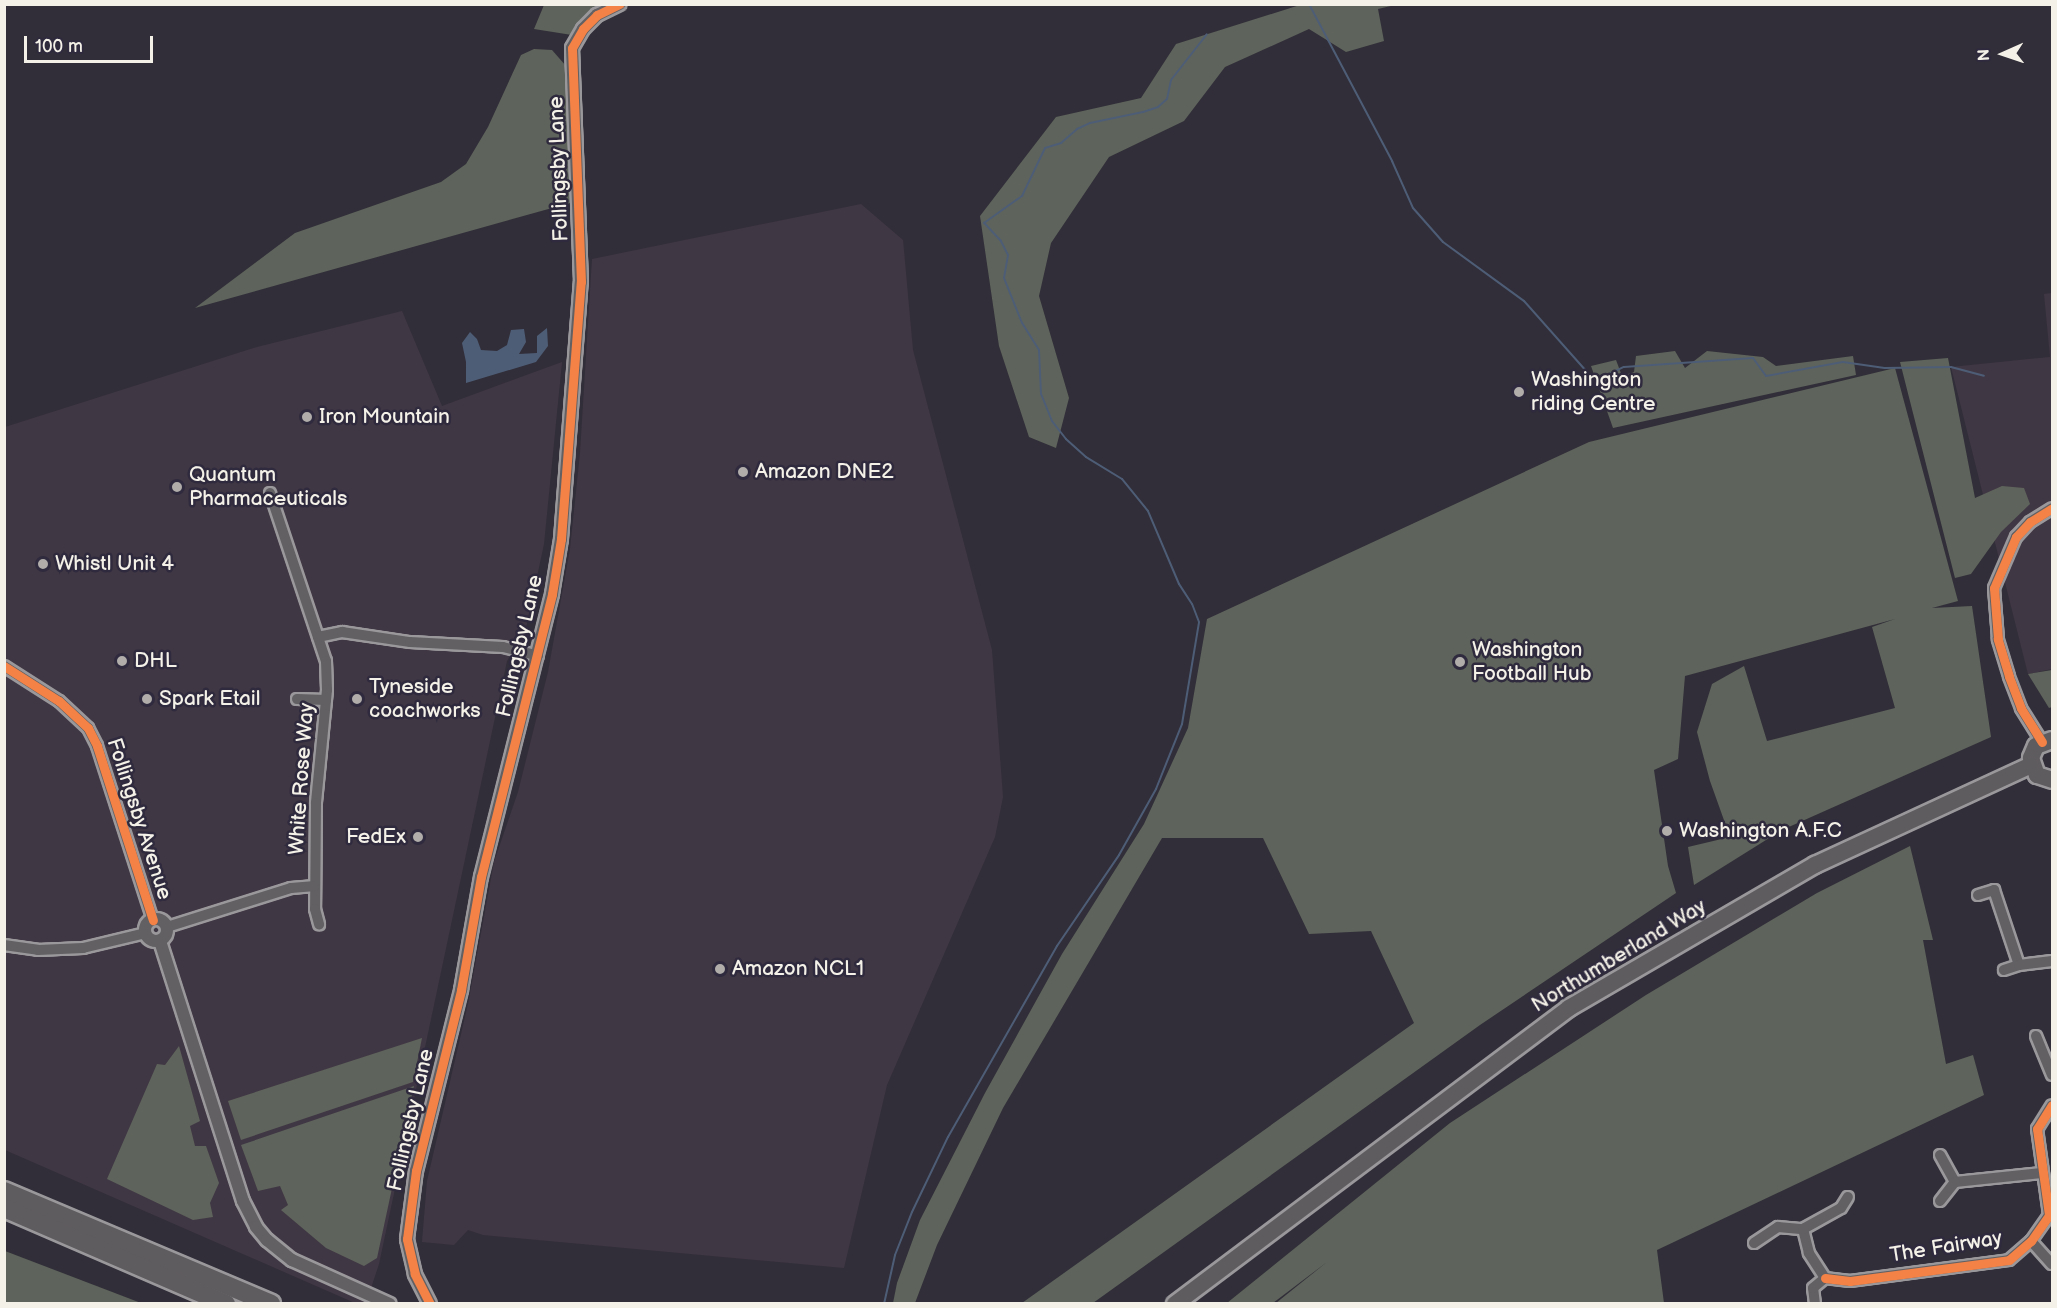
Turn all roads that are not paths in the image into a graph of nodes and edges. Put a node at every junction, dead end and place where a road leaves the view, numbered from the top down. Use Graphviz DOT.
graph roads {
  1 [pos="620,4"];
  2 [pos="270,493"];
  3 [pos="2052,508"];
  4 [pos="318,637"];
  5 [pos="537,656"];
  6 [pos="4,666"];
  7 [pos="297,699"];
  8 [pos="326,700"];
  9 [pos="2047,741"];
  10 [pos="2031,765"];
  11 [pos="2052,780"];
  12 [pos="315,886"];
  13 [pos="1978,895"];
  14 [pos="153,920"];
  15 [pos="319,924"];
  16 [pos="167,927"];
  17 [pos="146,933"];
  18 [pos="160,941"];
  19 [pos="4,945"];
  20 [pos="2052,961"];
  21 [pos="2019,965"];
  22 [pos="2004,970"];
  23 [pos="2036,1036"];
  24 [pos="2052,1076"];
  25 [pos="2052,1105"];
  26 [pos="1940,1155"];
  27 [pos="2042,1173"];
  28 [pos="1954,1182"];
  29 [pos="4,1191"];
  30 [pos="1848,1197"];
  31 [pos="1940,1201"];
  32 [pos="4,1208"];
  33 [pos="1803,1229"];
  34 [pos="2031,1241"];
  35 [pos="1754,1243"];
  36 [pos="2052,1264"];
  37 [pos="1825,1278"];
  38 [pos="269,1303"];
  39 [pos="226,1304"];
  40 [pos="390,1304"];
  41 [pos="430,1304"];
  42 [pos="1175,1304"];
  43 [pos="1815,1304"];
  1 -- 5 [label="street, Follingsby Lane"];
  2 -- 4 [label="street, White Rose Way"];
  3 -- 9 [label="street"];
  4 -- 5 [label="street"];
  4 -- 8 [label="street, White Rose Way"];
  5 -- 41 [label="street, Follingsby Lane"];
  6 -- 14 [label="street, Follingsby Avenue"];
  7 -- 8 [label="street"];
  8 -- 12 [label="street, White Rose Way"];
  9 -- 10 [label="main road"];
  10 -- 11 [label="main road"];
  10 -- 42 [label="main road, Northumberland Way"];
  12 -- 15 [label="street, White Rose Way"];
  12 -- 16 [label="street"];
  13 -- 21 [label="street"];
  14 -- 16 [label="street"];
  14 -- 17 [label="street"];
  16 -- 18 [label="street"];
  17 -- 18 [label="street"];
  17 -- 19 [label="street"];
  18 -- 40 [label="street"];
  20 -- 21 [label="street"];
  21 -- 22 [label="street"];
  23 -- 24 [label="street"];
  25 -- 27 [label="street, The Fairway"];
  26 -- 28 [label="street"];
  27 -- 28 [label="street"];
  27 -- 34 [label="street, The Fairway"];
  28 -- 31 [label="street"];
  29 -- 38 [label="highway"];
  30 -- 33 [label="street"];
  32 -- 39 [label="highway"];
  33 -- 35 [label="street"];
  33 -- 37 [label="street"];
  34 -- 36 [label="street"];
  34 -- 37 [label="street, The Fairway"];
  37 -- 43 [label="street"];
}
